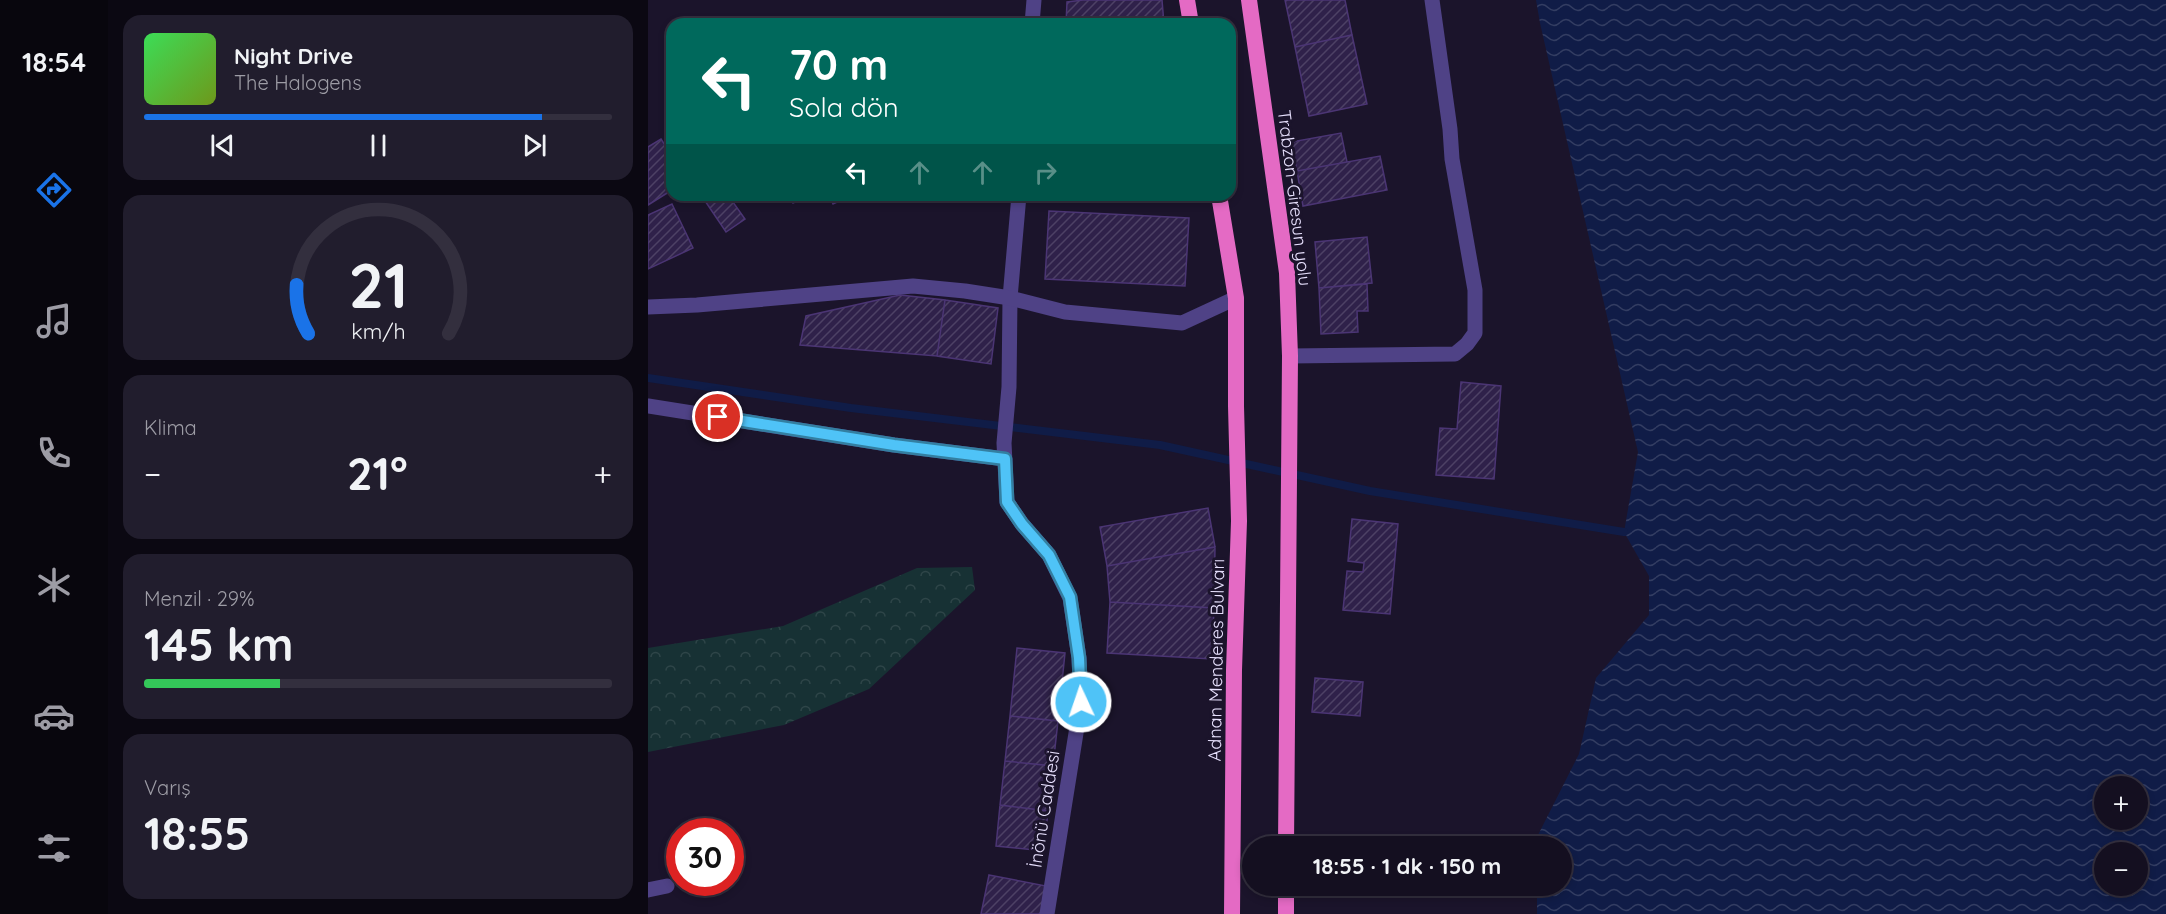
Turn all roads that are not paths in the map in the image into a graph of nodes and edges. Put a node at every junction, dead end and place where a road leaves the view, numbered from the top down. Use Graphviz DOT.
graph roads {
  1 [pos="1034,0"];
  2 [pos="1187,0"];
  3 [pos="1249,0"];
  4 [pos="1432,0"];
  5 [pos="1032,18"];
  6 [pos="1190,18"];
  7 [pos="1018,201"];
  8 [pos="1220,201"];
  9 [pos="1010,298"];
  10 [pos="1236,298"];
  11 [pos="648,307"];
  12 [pos="1290,356"];
  13 [pos="648,406"];
  14 [pos="1005,451"];
  15 [pos="1286,836"];
  16 [pos="666,886"];
  17 [pos="648,890"];
  18 [pos="1286,896"];
  19 [pos="1047,914"];
  20 [pos="1232,914"];
  21 [pos="1286,914"];
  1 -- 5 [label="street"];
  2 -- 6 [label="highway"];
  3 -- 12 [label="highway, Trabzon-Giresun yolu"];
  4 -- 12 [label="street"];
  7 -- 9 [label="street, İnönü Caddesi"];
  8 -- 10 [label="highway"];
  9 -- 10 [label="street"];
  9 -- 11 [label="street"];
  9 -- 14 [label="street, İnönü Caddesi"];
  10 -- 20 [label="highway, Adnan Menderes Bulvarı"];
  12 -- 15 [label="highway, Trabzon-Giresun yolu"];
  13 -- 14 [label="street"];
  14 -- 19 [label="street, İnönü Caddesi"];
  16 -- 17 [label="street"];
  18 -- 21 [label="highway"];
}
